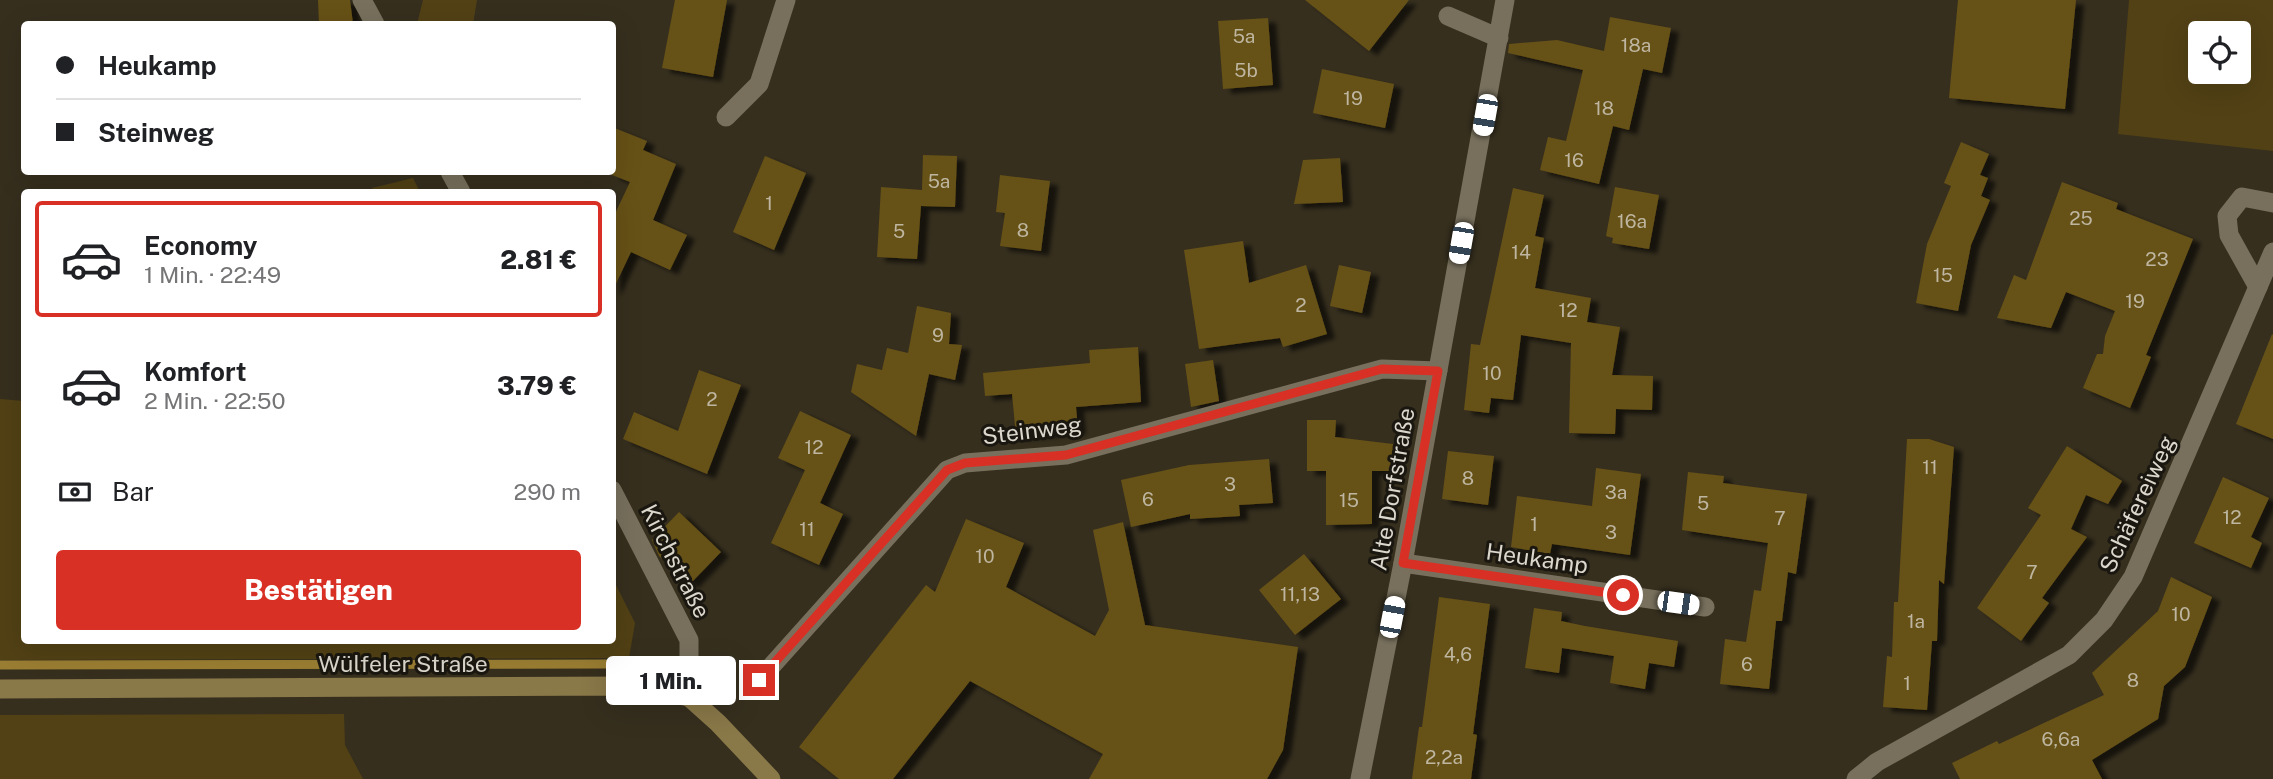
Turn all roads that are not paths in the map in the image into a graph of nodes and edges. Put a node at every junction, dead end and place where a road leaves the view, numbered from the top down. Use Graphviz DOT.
graph roads {
  1 [pos="362,0"];
  2 [pos="786,0"];
  3 [pos="1505,0"];
  4 [pos="1448,16"];
  5 [pos="373,21"];
  6 [pos="1499,38"];
  7 [pos="726,117"];
  8 [pos="2273,203"];
  9 [pos="2273,252"];
  10 [pos="2258,287"];
  11 [pos="1438,371"];
  12 [pos="616,498"];
  13 [pos="1403,563"];
  14 [pos="1705,607"];
  15 [pos="759,680"];
  16 [pos="0,689"];
  17 [pos="688,697"];
  18 [pos="771,779"];
  19 [pos="1360,779"];
  20 [pos="1856,779"];
  1 -- 5 [label="street"];
  2 -- 7 [label="street"];
  3 -- 6 [label="street, Alte Dorfstraße"];
  4 -- 6 [label="street"];
  6 -- 11 [label="street, Alte Dorfstraße"];
  8 -- 10 [label="street"];
  9 -- 10 [label="street, Schäfereiweg"];
  10 -- 20 [label="street, Schäfereiweg"];
  11 -- 13 [label="street, Alte Dorfstraße"];
  11 -- 15 [label="street, Steinweg"];
  12 -- 17 [label="street, Kirchstraße"];
  13 -- 14 [label="street, Heukamp"];
  13 -- 19 [label="street, Alte Dorfstraße"];
  16 -- 17 [label="main road, Wülfeler Straße"];
  17 -- 18 [label="main road, Wülfeler Straße"];
}
